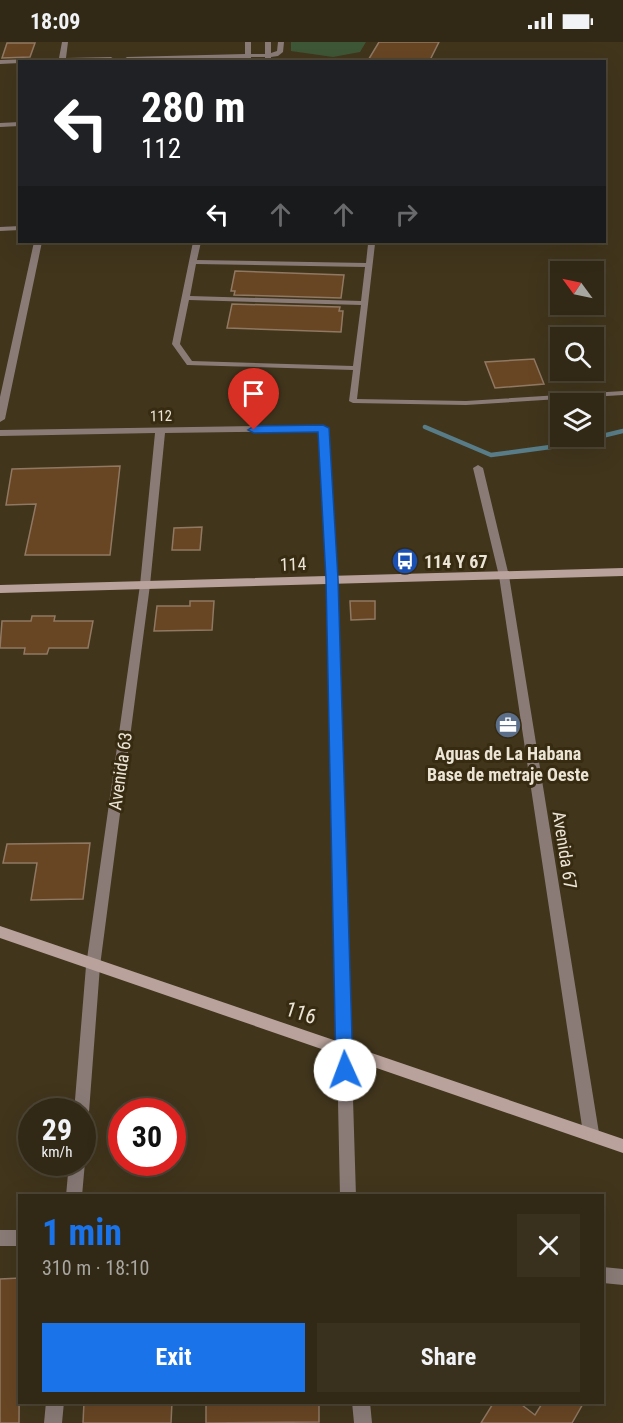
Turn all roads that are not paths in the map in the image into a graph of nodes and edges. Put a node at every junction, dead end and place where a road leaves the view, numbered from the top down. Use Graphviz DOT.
graph roads {
  1 [pos="65,42"];
  2 [pos="249,42"];
  3 [pos="268,42"];
  4 [pos="281,42"];
  5 [pos="268,58"];
  6 [pos="111,59"];
  7 [pos="127,59"];
  8 [pos="248,59"];
  9 [pos="62,60"];
  10 [pos="86,60"];
  11 [pos="0,62"];
  12 [pos="18,62"];
  13 [pos="18,124"];
  14 [pos="0,125"];
  15 [pos="18,228"];
  16 [pos="0,229"];
  17 [pos="38,243"];
  18 [pos="197,243"];
  19 [pos="372,243"];
  20 [pos="193,262"];
  21 [pos="369,265"];
  22 [pos="185,298"];
  23 [pos="365,303"];
  24 [pos="357,368"];
  25 [pos="623,393"];
  26 [pos="0,419"];
  27 [pos="160,431"];
  28 [pos="0,433"];
  29 [pos="478,468"];
  30 [pos="623,572"];
  31 [pos="504,576"];
  32 [pos="332,579"];
  33 [pos="145,585"];
  34 [pos="0,590"];
  35 [pos="0,932"];
  36 [pos="93,966"];
  37 [pos="344,1049"];
  38 [pos="82,1098"];
  39 [pos="591,1133"];
  40 [pos="623,1146"];
  41 [pos="76,1176"];
  42 [pos="74,1194"];
  43 [pos="348,1194"];
  44 [pos="0,1238"];
  45 [pos="18,1238"];
  46 [pos="604,1275"];
  47 [pos="623,1277"];
  48 [pos="55,1404"];
  49 [pos="361,1404"];
  50 [pos="53,1423"];
  51 [pos="363,1423"];
  1 -- 9 [label="street"];
  2 -- 8 [label="lane"];
  3 -- 5 [label="lane"];
  4 -- 5 [label="lane"];
  5 -- 8 [label="lane"];
  6 -- 10 [label="street"];
  7 -- 8 [label="lane"];
  11 -- 12 [label="street"];
  13 -- 14 [label="street"];
  15 -- 16 [label="street"];
  17 -- 26 [label="street"];
  18 -- 20 [label="lane"];
  19 -- 21 [label="lane"];
  20 -- 21 [label="lane"];
  20 -- 22 [label="lane"];
  21 -- 23 [label="lane"];
  22 -- 23 [label="lane"];
  22 -- 24 [label="lane"];
  23 -- 24 [label="lane"];
  24 -- 25 [label="lane"];
  27 -- 28 [label="street, 112"];
  27 -- 32 [label="street, 112"];
  27 -- 33 [label="street, Avenida 63"];
  29 -- 31 [label="street, Avenida 67"];
  30 -- 31 [label="main road, 114"];
  31 -- 32 [label="main road, 114"];
  31 -- 39 [label="street, Avenida 67"];
  32 -- 33 [label="main road, 114"];
  32 -- 37 [label="street"];
  33 -- 34 [label="main road, 114"];
  33 -- 36 [label="street, Avenida 63"];
  35 -- 36 [label="main road, 116"];
  36 -- 37 [label="main road, 116"];
  36 -- 38 [label="street, Avenida 63"];
  37 -- 39 [label="main road, 116"];
  37 -- 43 [label="street"];
  39 -- 40 [label="main road, 116"];
  41 -- 42 [label="street"];
  44 -- 45 [label="street"];
  46 -- 47 [label="street"];
  48 -- 50 [label="street"];
  49 -- 51 [label="street"];
}
